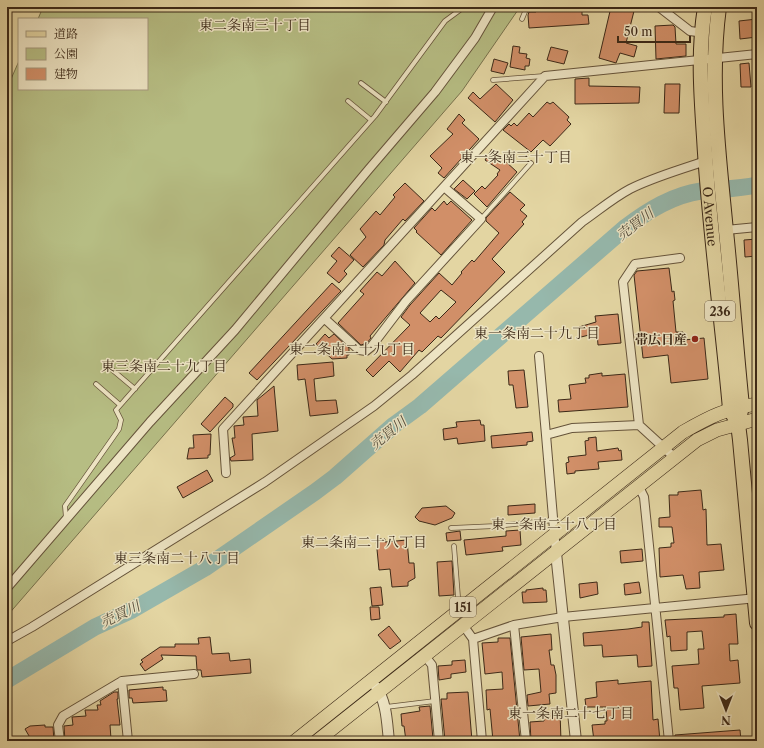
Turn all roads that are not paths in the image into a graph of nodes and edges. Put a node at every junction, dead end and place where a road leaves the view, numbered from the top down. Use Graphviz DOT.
graph roads {
  1 [pos="464,7"];
  2 [pos="493,7"];
  3 [pos="527,7"];
  4 [pos="659,7"];
  5 [pos="705,7"];
  6 [pos="719,7"];
  7 [pos="522,18"];
  8 [pos="701,33"];
  9 [pos="715,35"];
  10 [pos="757,54"];
  11 [pos="708,58"];
  12 [pos="545,76"];
  13 [pos="493,80"];
  14 [pos="361,83"];
  15 [pos="348,101"];
  16 [pos="386,102"];
  17 [pos="371,120"];
  18 [pos="530,164"];
  19 [pos="706,166"];
  20 [pos="444,187"];
  21 [pos="717,212"];
  22 [pos="481,219"];
  23 [pos="757,227"];
  24 [pos="726,230"];
  25 [pos="680,258"];
  26 [pos="325,319"];
  27 [pos="539,356"];
  28 [pos="110,368"];
  29 [pos="96,384"];
  30 [pos="135,389"];
  31 [pos="757,404"];
  32 [pos="120,405"];
  33 [pos="736,407"];
  34 [pos="757,419"];
  35 [pos="738,424"];
  36 [pos="639,425"];
  37 [pos="546,435"];
  38 [pos="662,447"];
  39 [pos="674,457"];
  40 [pos="226,473"];
  41 [pos="638,487"];
  42 [pos="66,519"];
  43 [pos="554,526"];
  44 [pos="451,528"];
  45 [pos="454,546"];
  46 [pos="556,553"];
  47 [pos="7,588"];
  48 [pos="756,598"];
  49 [pos="465,605"];
  50 [pos="656,609"];
  51 [pos="563,617"];
  52 [pos="757,623"];
  53 [pos="463,625"];
  54 [pos="514,625"];
  55 [pos="473,639"];
  56 [pos="7,641"];
  57 [pos="425,656"];
  58 [pos="194,674"];
  59 [pos="371,680"];
  60 [pos="122,681"];
  61 [pos="379,692"];
  62 [pos="435,701"];
  63 [pos="384,707"];
  64 [pos="60,741"];
  65 [pos="128,741"];
  66 [pos="295,741"];
  67 [pos="317,741"];
  68 [pos="389,741"];
  69 [pos="439,741"];
  70 [pos="482,741"];
  71 [pos="526,741"];
  72 [pos="576,741"];
  73 [pos="669,741"];
  1 -- 16 [label="lane"];
  2 -- 42 [label="street"];
  3 -- 7 [label="lane"];
  4 -- 8 [label="street"];
  5 -- 8 [label="highway, O Avenue / 236"];
  6 -- 9 [label="highway, O Avenue / 236"];
  8 -- 9 [label="street"];
  8 -- 11 [label="highway, O Avenue / 236"];
  9 -- 11 [label="highway, O Avenue / 236"];
  10 -- 11 [label="street"];
  11 -- 12 [label="street"];
  11 -- 19 [label="highway, O Avenue / 236"];
  11 -- 21 [label="highway, O Avenue / 236"];
  12 -- 13 [label="lane"];
  12 -- 20 [label="street"];
  14 -- 16 [label="lane"];
  15 -- 17 [label="lane"];
  16 -- 17 [label="lane"];
  17 -- 30 [label="lane"];
  18 -- 22 [label="lane"];
  19 -- 21 [label="highway, O Avenue / 236"];
  19 -- 56 [label="street"];
  20 -- 22 [label="street"];
  20 -- 26 [label="street"];
  21 -- 24 [label="highway, O Avenue / 236"];
  21 -- 33 [label="highway, O Avenue / 236"];
  22 -- 26 [label="street"];
  23 -- 24 [label="street"];
  24 -- 33 [label="highway, O Avenue / 236"];
  25 -- 36 [label="street"];
  26 -- 40 [label="street"];
  27 -- 37 [label="street"];
  28 -- 30 [label="lane"];
  29 -- 32 [label="lane"];
  30 -- 32 [label="lane"];
  31 -- 33 [label="main road, 151"];
  32 -- 42 [label="lane"];
  33 -- 35 [label="highway, O Avenue / 236"];
  33 -- 38 [label="main road, 151"];
  34 -- 35 [label="main road, 151"];
  35 -- 39 [label="main road, 151"];
  35 -- 48 [label="highway, O Avenue / 236"];
  36 -- 37 [label="street"];
  36 -- 38 [label="street"];
  37 -- 43 [label="street"];
  38 -- 39 [label="street"];
  38 -- 43 [label="main road, 151"];
  39 -- 41 [label="main road, 151"];
  41 -- 46 [label="main road, 151"];
  41 -- 50 [label="street"];
  42 -- 47 [label="street"];
  43 -- 44 [label="lane"];
  43 -- 46 [label="street"];
  43 -- 49 [label="main road, 151"];
  45 -- 49 [label="lane"];
  46 -- 51 [label="street"];
  46 -- 53 [label="main road, 151"];
  48 -- 50 [label="street"];
  48 -- 52 [label="highway, O Avenue / 236"];
  49 -- 59 [label="main road, 151"];
  50 -- 51 [label="street"];
  50 -- 73 [label="street"];
  51 -- 54 [label="street"];
  51 -- 72 [label="street"];
  53 -- 55 [label="street"];
  53 -- 57 [label="main road, 151"];
  54 -- 55 [label="street"];
  54 -- 71 [label="street"];
  55 -- 70 [label="street"];
  57 -- 61 [label="main road, 151"];
  57 -- 62 [label="street"];
  58 -- 60 [label="street"];
  59 -- 61 [label="street"];
  59 -- 66 [label="main road, 151"];
  60 -- 64 [label="street"];
  60 -- 65 [label="street"];
  61 -- 63 [label="street"];
  61 -- 67 [label="main road, 151"];
  62 -- 63 [label="lane"];
  62 -- 69 [label="street"];
  63 -- 68 [label="street"];
}
